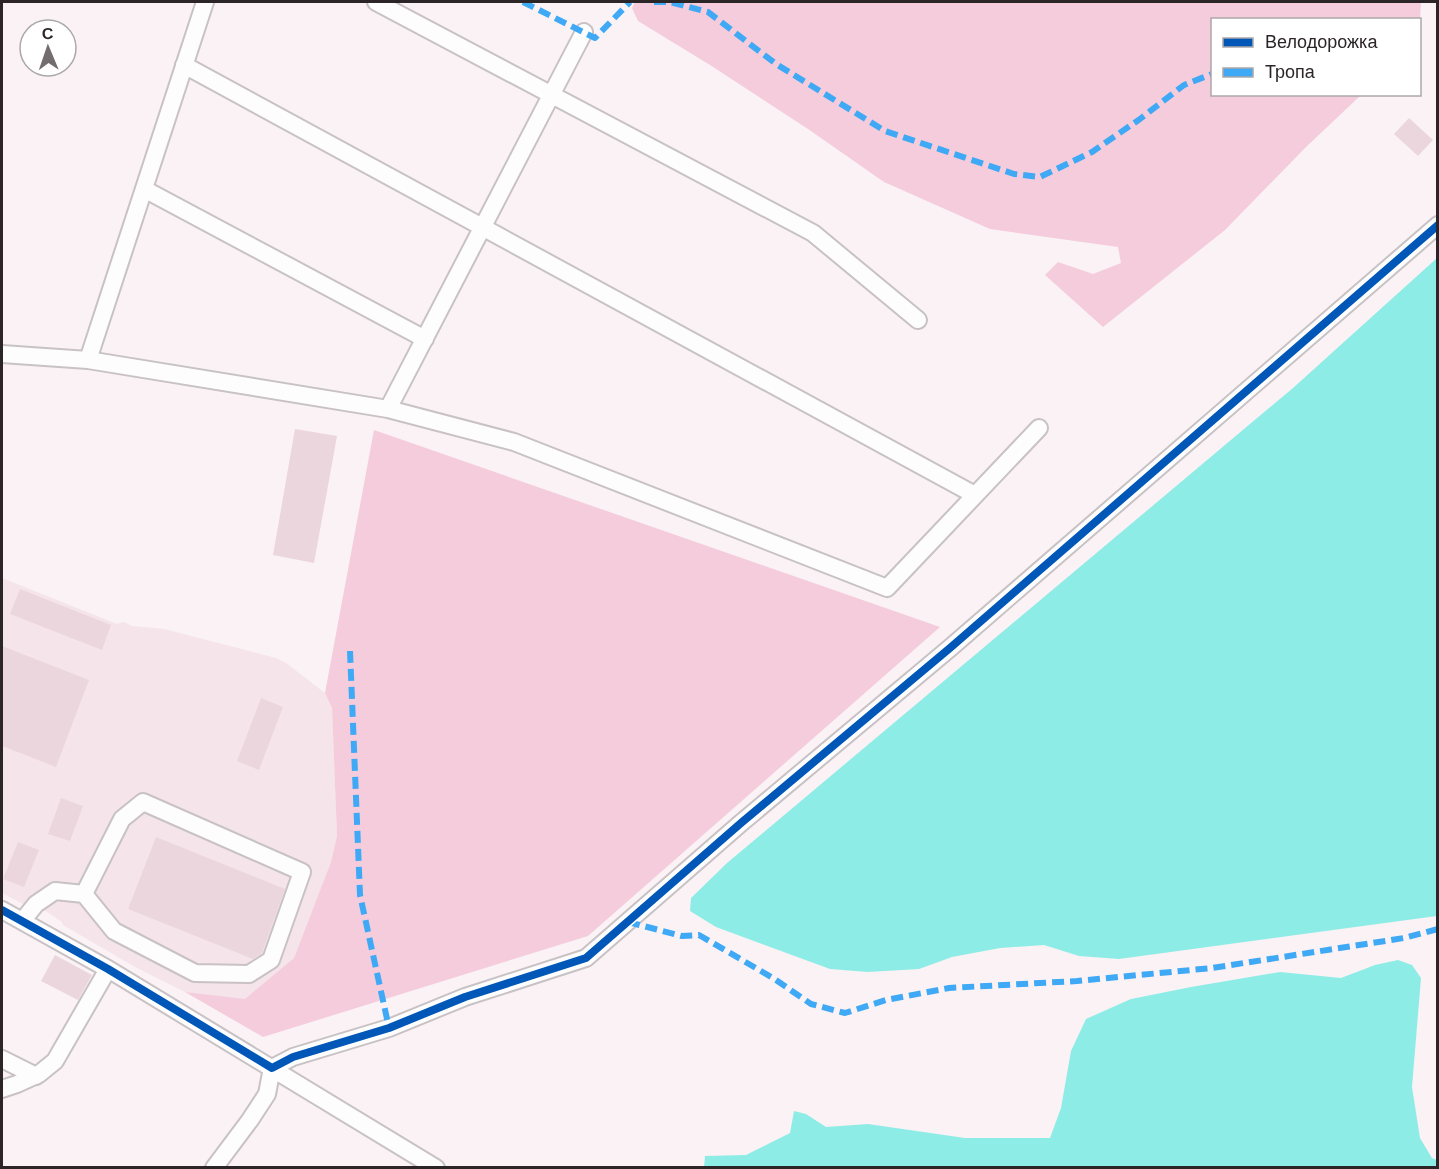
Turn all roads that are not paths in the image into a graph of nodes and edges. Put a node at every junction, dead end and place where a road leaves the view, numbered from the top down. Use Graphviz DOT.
graph roads {
  1 [pos="205,2"];
  2 [pos="376,2"];
  3 [pos="584,32"];
  4 [pos="184,65"];
  5 [pos="552,94"];
  6 [pos="144,189"];
  7 [pos="1437,225"];
  8 [pos="483,226"];
  9 [pos="918,320"];
  10 [pos="425,339"];
  11 [pos="2,354"];
  12 [pos="88,360"];
  13 [pos="388,409"];
  14 [pos="1039,428"];
  15 [pos="975,495"];
  16 [pos="84,894"];
  17 [pos="2,910"];
  18 [pos="23,920"];
  19 [pos="108,969"];
  20 [pos="2,1059"];
  21 [pos="272,1068"];
  22 [pos="36,1076"];
  23 [pos="2,1089"];
  24 [pos="214,1167"];
  25 [pos="436,1167"];
  1 -- 4 [label="street"];
  2 -- 5 [label="street"];
  3 -- 5 [label="street"];
  4 -- 6 [label="street"];
  4 -- 8 [label="street"];
  5 -- 8 [label="street"];
  5 -- 9 [label="street"];
  6 -- 10 [label="street"];
  6 -- 12 [label="street"];
  7 -- 21 [label="street"];
  8 -- 10 [label="street"];
  8 -- 15 [label="street"];
  10 -- 13 [label="street"];
  11 -- 12 [label="street"];
  12 -- 13 [label="street"];
  13 -- 15 [label="street"];
  14 -- 15 [label="street"];
  16 -- 16 [label="street"];
  16 -- 18 [label="street"];
  17 -- 18 [label="street"];
  18 -- 19 [label="street"];
  19 -- 21 [label="street"];
  19 -- 22 [label="street"];
  20 -- 22 [label="street"];
  21 -- 24 [label="street"];
  21 -- 25 [label="street"];
  22 -- 23 [label="street"];
}
